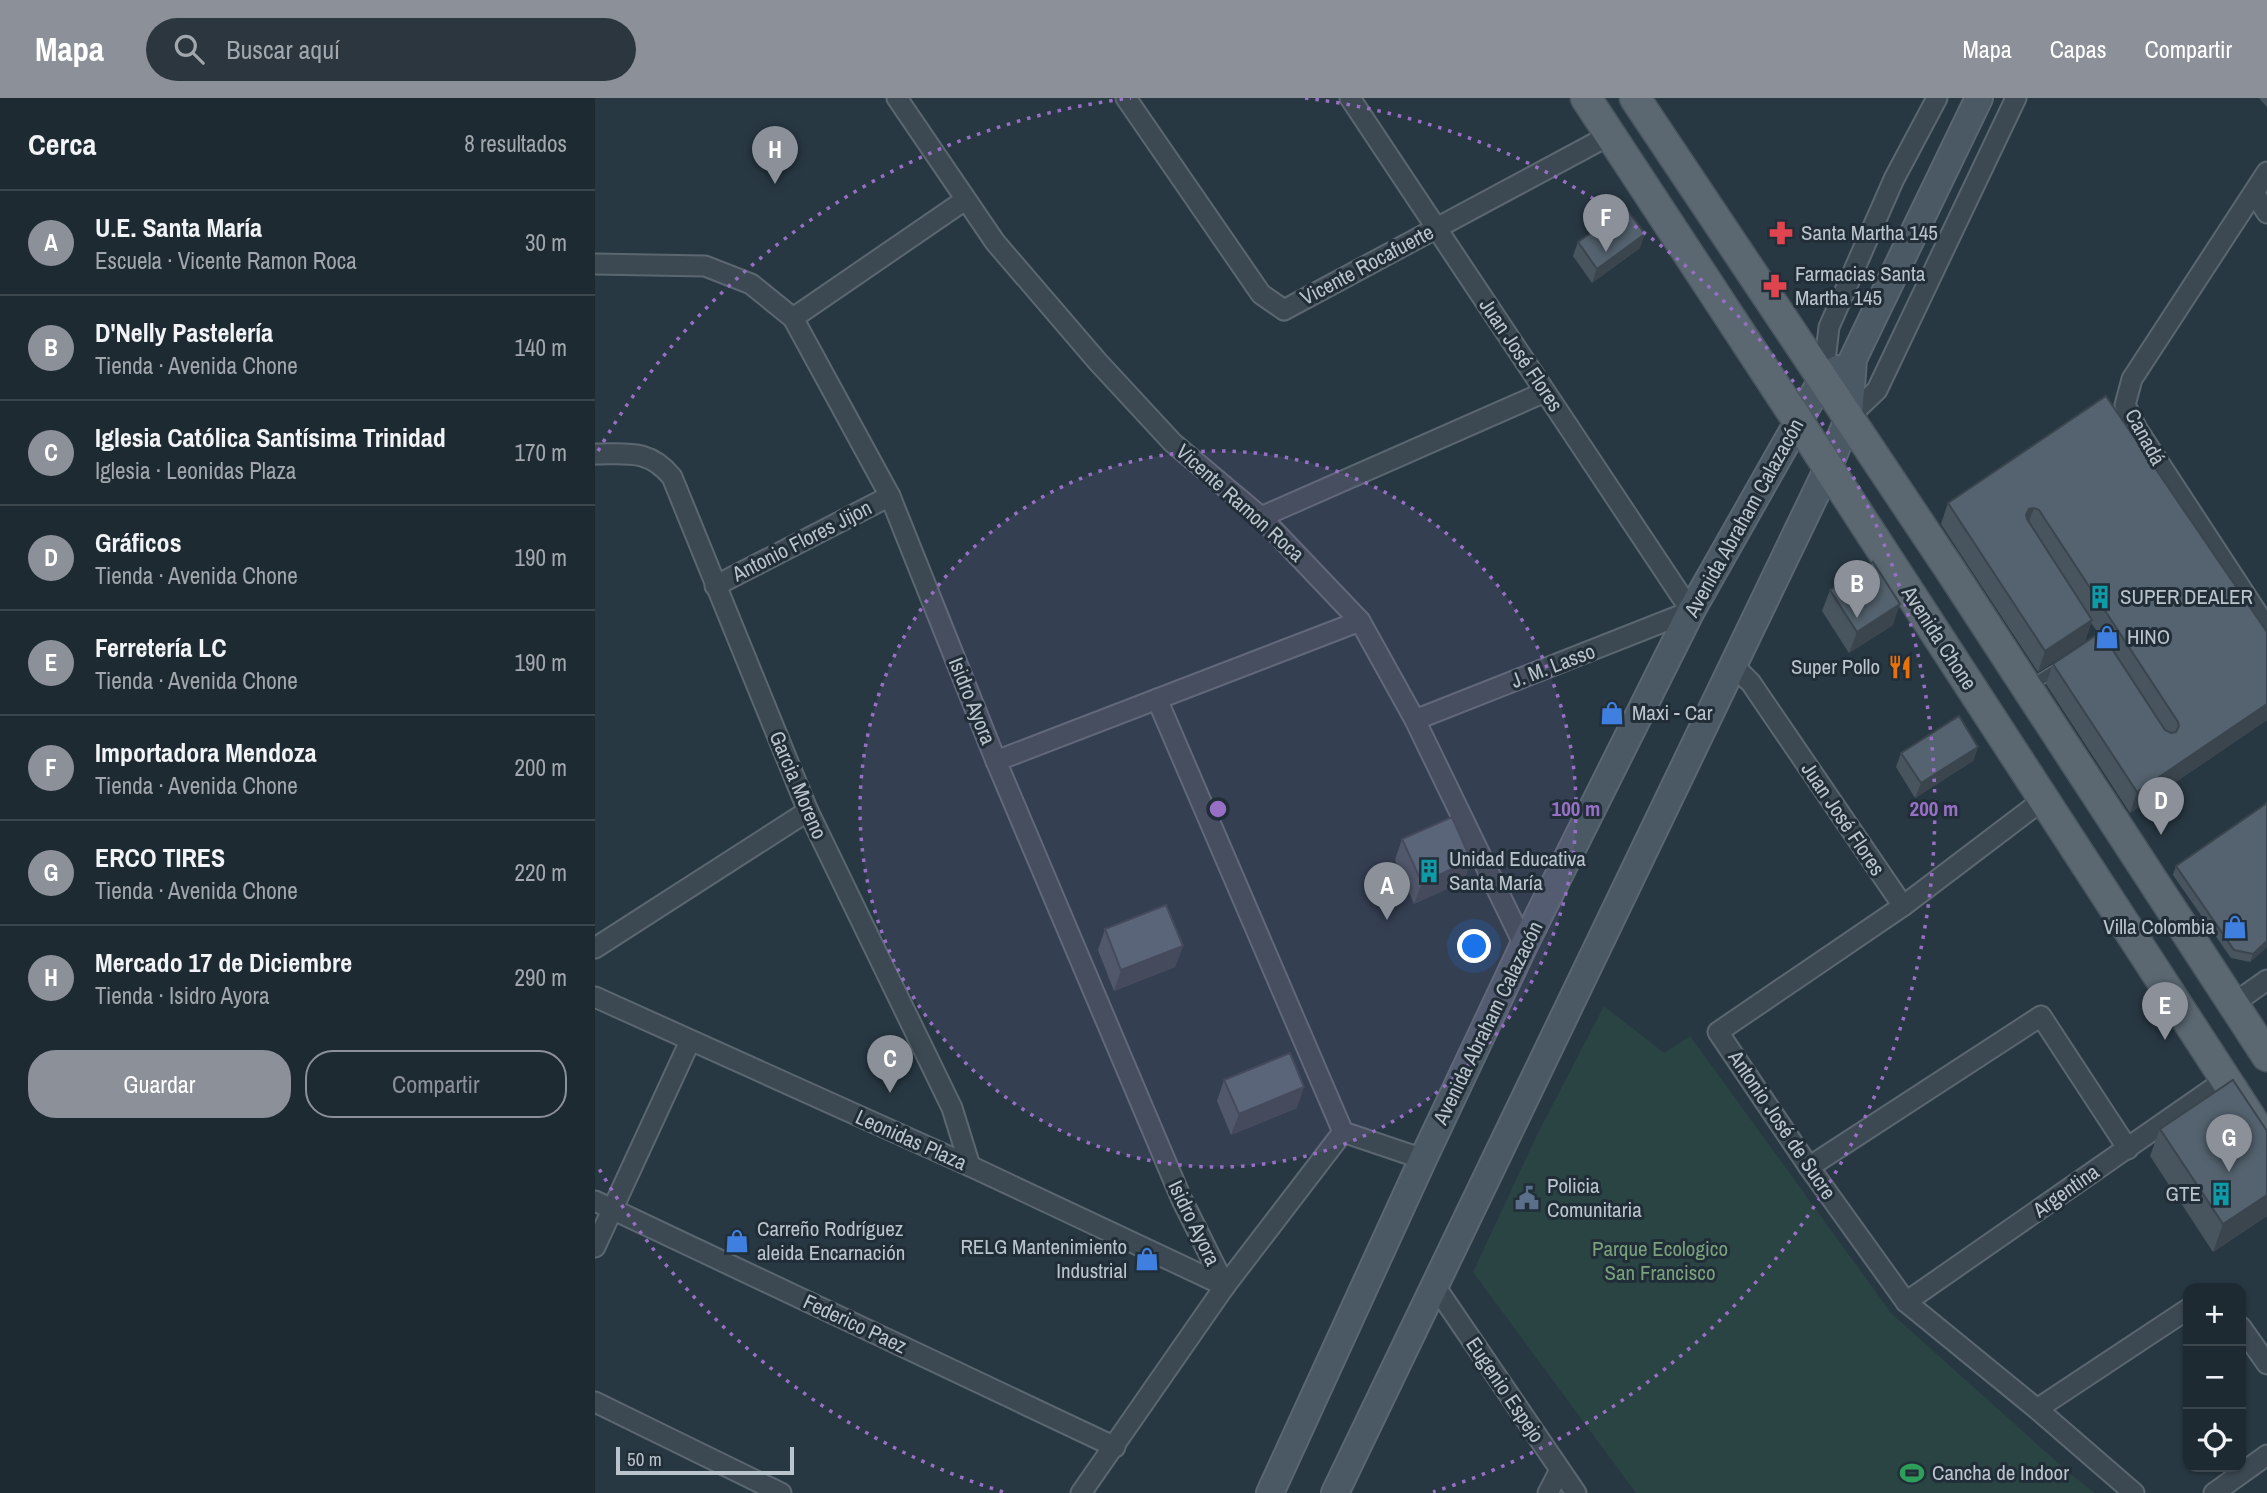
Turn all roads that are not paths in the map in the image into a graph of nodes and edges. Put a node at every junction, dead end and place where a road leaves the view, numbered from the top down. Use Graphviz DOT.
graph roads {
  1 [pos="897,98"];
  2 [pos="1126,98"];
  3 [pos="1350,98"];
  4 [pos="1586,98"];
  5 [pos="1635,98"];
  6 [pos="1937,98"];
  7 [pos="1979,98"];
  8 [pos="2016,98"];
  9 [pos="1610,135"];
  10 [pos="2267,172"];
  11 [pos="2254,193"];
  12 [pos="965,200"];
  13 [pos="2267,213"];
  14 [pos="1436,228"];
  15 [pos="595,264"];
  16 [pos="793,318"];
  17 [pos="1853,359"];
  18 [pos="1823,378"];
  19 [pos="1545,392"];
  20 [pos="1849,417"];
  21 [pos="1798,421"];
  22 [pos="595,454"];
  23 [pos="1828,468"];
  24 [pos="890,496"];
  25 [pos="1261,517"];
  26 [pos="715,586"];
  27 [pos="1691,611"];
  28 [pos="1360,621"];
  29 [pos="2267,628"];
  30 [pos="2073,659"];
  31 [pos="1733,665"];
  32 [pos="2027,688"];
  33 [pos="1157,699"];
  34 [pos="1415,720"];
  35 [pos="996,761"];
  36 [pos="2044,799"];
  37 [pos="808,811"];
  38 [pos="1903,906"];
  39 [pos="1524,945"];
  40 [pos="595,948"];
  41 [pos="2267,980"];
  42 [pos="595,997"];
  43 [pos="2233,1004"];
  44 [pos="690,1041"];
  45 [pos="2267,1056"];
  46 [pos="2225,1080"];
  47 [pos="1343,1132"];
  48 [pos="2267,1143"];
  49 [pos="2128,1149"];
  50 [pos="1423,1158"];
  51 [pos="970,1166"];
  52 [pos="1809,1167"];
  53 [pos="603,1205"];
  54 [pos="595,1247"];
  55 [pos="1225,1286"];
  56 [pos="1435,1286"];
  57 [pos="1906,1302"];
  58 [pos="2183,1312"];
  59 [pos="2246,1334"];
  60 [pos="2267,1364"];
  61 [pos="595,1402"];
  62 [pos="2037,1409"];
  63 [pos="1115,1447"];
  64 [pos="2267,1455"];
  65 [pos="1560,1470"];
  66 [pos="781,1493"];
  67 [pos="1081,1493"];
  68 [pos="1270,1493"];
  69 [pos="1335,1493"];
  70 [pos="1548,1493"];
  71 [pos="1576,1493"];
  72 [pos="2134,1493"];
  73 [pos="2214,1493"];
  1 -- 12 [label="street, Vicente Ramon Roca"];
  2 -- 14 [label="street, Vicente Rocafuerte"];
  3 -- 14 [label="street, Juan José Flores"];
  4 -- 9 [label="main road, Avenida Chone"];
  5 -- 18 [label="main road"];
  6 -- 18 [label="street, Avenida Abraham Calazacón"];
  7 -- 17 [label="main road"];
  8 -- 20 [label="street"];
  9 -- 14 [label="street, Vicente Rocafuerte"];
  9 -- 21 [label="main road, Avenida Chone"];
  10 -- 11 [label="street, Canadá"];
  11 -- 13 [label="street"];
  11 -- 29 [label="street, Canadá"];
  12 -- 16 [label="street"];
  12 -- 25 [label="street, Vicente Ramon Roca"];
  14 -- 19 [label="street, Juan José Flores"];
  15 -- 16 [label="street, Isidro Ayora"];
  16 -- 24 [label="street, Isidro Ayora"];
  17 -- 18 [label="main road, Avenida Abraham Calazacón"];
  17 -- 20 [label="main road"];
  18 -- 20 [label="main road"];
  18 -- 21 [label="main road, Avenida Abraham Calazacón"];
  19 -- 25 [label="street"];
  19 -- 27 [label="street, Juan José Flores"];
  20 -- 23 [label="main road"];
  20 -- 32 [label="main road"];
  21 -- 23 [label="main road, Avenida Chone"];
  21 -- 27 [label="main road, Avenida Abraham Calazacón"];
  22 -- 26 [label="street, Garcia Moreno"];
  23 -- 31 [label="main road"];
  23 -- 36 [label="main road, Avenida Chone"];
  24 -- 26 [label="street, Antonio Flores Jijon"];
  24 -- 35 [label="street, Isidro Ayora"];
  25 -- 28 [label="street, Vicente Ramon Roca"];
  26 -- 37 [label="street, Garcia Moreno"];
  27 -- 34 [label="street, J. M. Lasso"];
  27 -- 39 [label="main road, Avenida Abraham Calazacón"];
  28 -- 33 [label="street"];
  28 -- 34 [label="street, Vicente Ramon Roca"];
  30 -- 32 [label="lane"];
  31 -- 38 [label="street, Juan José Flores"];
  31 -- 56 [label="main road"];
  32 -- 43 [label="main road"];
  33 -- 35 [label="street"];
  33 -- 47 [label="street"];
  34 -- 39 [label="street, Vicente Ramon Roca"];
  35 -- 55 [label="street, Isidro Ayora"];
  36 -- 38 [label="street, Antonio José de Sucre"];
  36 -- 46 [label="main road, Avenida Chone"];
  37 -- 40 [label="street"];
  37 -- 51 [label="street, Garcia Moreno"];
  38 -- 52 [label="street, Antonio José de Sucre"];
  39 -- 50 [label="main road, Avenida Abraham Calazacón"];
  41 -- 43 [label="street"];
  42 -- 44 [label="street, Leonidas Plaza"];
  43 -- 45 [label="main road"];
  44 -- 51 [label="street, Leonidas Plaza"];
  44 -- 53 [label="street"];
  46 -- 48 [label="main road, Avenida Chone"];
  46 -- 49 [label="street, Argentina"];
  47 -- 50 [label="street"];
  47 -- 55 [label="street"];
  49 -- 52 [label="street"];
  49 -- 57 [label="street, Argentina"];
  50 -- 68 [label="main road, Avenida Abraham Calazacón"];
  51 -- 55 [label="street, Leonidas Plaza"];
  52 -- 57 [label="street, Antonio José de Sucre"];
  53 -- 54 [label="street"];
  53 -- 63 [label="street, Federico Paez"];
  55 -- 63 [label="street"];
  56 -- 65 [label="street, Eugenio Espejo"];
  56 -- 69 [label="main road"];
  57 -- 62 [label="street, Antonio José de Sucre"];
  58 -- 62 [label="street"];
  59 -- 60 [label="street"];
  61 -- 66 [label="street"];
  62 -- 72 [label="street, Antonio José de Sucre"];
  63 -- 67 [label="street"];
  64 -- 73 [label="street"];
  65 -- 70 [label="street"];
  65 -- 71 [label="street, Eugenio Espejo"];
}
